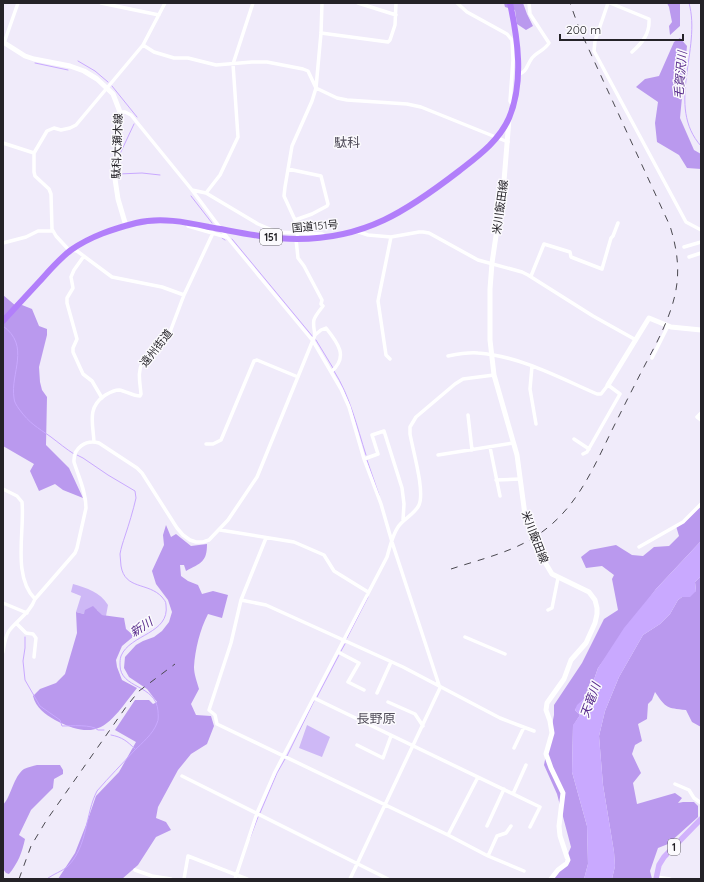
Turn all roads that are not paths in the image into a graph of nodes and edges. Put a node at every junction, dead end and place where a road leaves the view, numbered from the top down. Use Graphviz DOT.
graph roads {
  1 [pos="18,3"];
  2 [pos="101,3"];
  3 [pos="165,3"];
  4 [pos="253,3"];
  5 [pos="322,3"];
  6 [pos="358,3"];
  7 [pos="396,3"];
  8 [pos="457,3"];
  9 [pos="510,3"];
  10 [pos="529,3"];
  11 [pos="609,3"];
  12 [pos="159,14"];
  13 [pos="396,15"];
  14 [pos="321,33"];
  15 [pos="3,43"];
  16 [pos="143,45"];
  17 [pos="632,52"];
  18 [pos="233,64"];
  19 [pos="518,75"];
  20 [pos="107,88"];
  21 [pos="316,88"];
  22 [pos="513,107"];
  23 [pos="120,112"];
  24 [pos="509,118"];
  25 [pos="496,138"];
  26 [pos="508,142"];
  27 [pos="3,143"];
  28 [pos="34,154"];
  29 [pos="288,169"];
  30 [pos="192,190"];
  31 [pos="206,193"];
  32 [pos="295,220"];
  33 [pos="187,223"];
  34 [pos="618,224"];
  35 [pos="126,226"];
  36 [pos="701,230"];
  37 [pos="53,231"];
  38 [pos="355,231"];
  39 [pos="213,233"];
  40 [pos="297,237"];
  41 [pos="391,237"];
  42 [pos="227,238"];
  43 [pos="701,242"];
  44 [pos="3,243"];
  45 [pos="684,248"];
  46 [pos="72,250"];
  47 [pos="701,253"];
  48 [pos="84,256"];
  49 [pos="689,257"];
  50 [pos="492,263"];
  51 [pos="531,276"];
  52 [pos="184,295"];
  53 [pos="3,321"];
  54 [pos="668,326"];
  55 [pos="701,330"];
  56 [pos="315,335"];
  57 [pos="636,340"];
  58 [pos="313,341"];
  59 [pos="491,354"];
  60 [pos="448,356"];
  61 [pos="652,358"];
  62 [pos="390,359"];
  63 [pos="532,366"];
  64 [pos="332,372"];
  65 [pos="494,375"];
  66 [pos="298,377"];
  67 [pos="608,385"];
  68 [pos="102,398"];
  69 [pos="701,413"];
  70 [pos="468,416"];
  71 [pos="701,420"];
  72 [pos="536,424"];
  73 [pos="574,439"];
  74 [pos="94,442"];
  75 [pos="513,443"];
  76 [pos="206,444"];
  77 [pos="490,447"];
  78 [pos="589,449"];
  79 [pos="472,450"];
  80 [pos="583,454"];
  81 [pos="438,455"];
  82 [pos="364,459"];
  83 [pos="520,479"];
  84 [pos="496,480"];
  85 [pos="3,489"];
  86 [pos="500,496"];
  87 [pos="701,504"];
  88 [pos="404,520"];
  89 [pos="220,530"];
  90 [pos="266,538"];
  91 [pos="392,542"];
  92 [pos="639,547"];
  93 [pos="558,578"];
  94 [pos="368,592"];
  95 [pos="35,599"];
  96 [pos="241,600"];
  97 [pos="3,603"];
  98 [pos="548,610"];
  99 [pos="27,613"];
  100 [pos="17,624"];
  101 [pos="465,637"];
  102 [pos="344,640"];
  103 [pos="3,652"];
  104 [pos="338,652"];
  105 [pos="505,654"];
  106 [pos="34,657"];
  107 [pos="390,662"];
  108 [pos="440,688"];
  109 [pos="364,690"];
  110 [pos="377,693"];
  111 [pos="314,698"];
  112 [pos="388,702"];
  113 [pos="423,726"];
  114 [pos="524,728"];
  115 [pos="534,731"];
  116 [pos="391,736"];
  117 [pos="357,745"];
  118 [pos="413,746"];
  119 [pos="514,748"];
  120 [pos="284,757"];
  121 [pos="526,765"];
  122 [pos="182,776"];
  123 [pos="478,777"];
  124 [pos="675,784"];
  125 [pos="504,789"];
  126 [pos="513,794"];
  127 [pos="701,803"];
  128 [pos="385,805"];
  129 [pos="257,813"];
  130 [pos="701,819"];
  131 [pos="487,826"];
  132 [pos="510,826"];
  133 [pos="530,827"];
  134 [pos="448,835"];
  135 [pos="488,856"];
  136 [pos="357,863"];
  137 [pos="135,870"];
  138 [pos="524,871"];
  139 [pos="235,877"];
  140 [pos="656,878"];
  141 [pos="171,879"];
  142 [pos="184,879"];
  143 [pos="247,879"];
  144 [pos="350,879"];
  145 [pos="388,879"];
  146 [pos="551,879"];
  147 [pos="670,879"];
  1 -- 15 [label="street"];
  2 -- 12 [label="street"];
  3 -- 12 [label="street"];
  4 -- 18 [label="street"];
  5 -- 14 [label="street"];
  6 -- 13 [label="street"];
  7 -- 13 [label="street"];
  8 -- 22 [label="street"];
  9 -- 19 [label="highway, 国道151号 / 151"];
  10 -- 19 [label="street"];
  11 -- 17 [label="street"];
  11 -- 36 [label="street"];
  12 -- 16 [label="street"];
  13 -- 14 [label="street"];
  14 -- 21 [label="street"];
  15 -- 20 [label="main road, 駄科大瀬木線"];
  16 -- 18 [label="street"];
  16 -- 20 [label="street"];
  18 -- 21 [label="street"];
  18 -- 31 [label="street"];
  19 -- 22 [label="highway, 国道151号 / 151"];
  20 -- 23 [label="main road, 駄科大瀬木線"];
  20 -- 28 [label="street"];
  21 -- 25 [label="street"];
  21 -- 29 [label="street"];
  22 -- 24 [label="highway, 国道151号 / 151"];
  23 -- 30 [label="street"];
  23 -- 35 [label="main road, 駄科大瀬木線"];
  24 -- 25 [label="highway, 国道151号 / 151"];
  24 -- 26 [label="main road, 米川飯田線"];
  25 -- 26 [label="street"];
  25 -- 38 [label="highway, 国道151号 / 151"];
  26 -- 50 [label="main road, 米川飯田線"];
  27 -- 28 [label="street"];
  28 -- 37 [label="street"];
  29 -- 32 [label="street"];
  29 -- 32 [label="street"];
  30 -- 31 [label="street"];
  30 -- 42 [label="street"];
  31 -- 40 [label="street"];
  32 -- 40 [label="street"];
  33 -- 35 [label="highway, 国道151号 / 151"];
  33 -- 39 [label="street"];
  33 -- 40 [label="highway, 国道151号 / 151"];
  34 -- 51 [label="street"];
  35 -- 46 [label="highway, 国道151号 / 151"];
  37 -- 44 [label="street"];
  37 -- 46 [label="street"];
  38 -- 40 [label="highway, 国道151号 / 151"];
  38 -- 41 [label="street"];
  39 -- 42 [label="street"];
  39 -- 52 [label="street, 遠州街道"];
  40 -- 56 [label="street"];
  41 -- 50 [label="street"];
  41 -- 62 [label="street"];
  42 -- 58 [label="street"];
  43 -- 45 [label="street"];
  46 -- 48 [label="street"];
  46 -- 53 [label="highway, 国道151号 / 151"];
  47 -- 49 [label="street"];
  48 -- 52 [label="street"];
  48 -- 68 [label="street"];
  50 -- 51 [label="street"];
  50 -- 59 [label="main road, 米川飯田線"];
  51 -- 57 [label="street"];
  52 -- 68 [label="street, 遠州街道"];
  54 -- 55 [label="main road"];
  54 -- 57 [label="main road"];
  54 -- 61 [label="street"];
  56 -- 58 [label="street"];
  56 -- 64 [label="street"];
  57 -- 67 [label="main road"];
  58 -- 64 [label="street"];
  58 -- 66 [label="street"];
  59 -- 60 [label="street"];
  59 -- 63 [label="street"];
  59 -- 65 [label="main road, 米川飯田線"];
  63 -- 67 [label="street"];
  63 -- 72 [label="street"];
  64 -- 82 [label="street"];
  65 -- 75 [label="main road, 米川飯田線"];
  65 -- 88 [label="street"];
  66 -- 76 [label="street"];
  66 -- 89 [label="street"];
  67 -- 78 [label="street"];
  68 -- 74 [label="street"];
  69 -- 71 [label="street"];
  70 -- 79 [label="street"];
  73 -- 78 [label="street"];
  74 -- 89 [label="street"];
  74 -- 95 [label="street"];
  75 -- 77 [label="street"];
  75 -- 83 [label="main road, 米川飯田線"];
  77 -- 79 [label="street"];
  77 -- 84 [label="street"];
  78 -- 80 [label="street"];
  79 -- 81 [label="street"];
  82 -- 88 [label="street"];
  82 -- 91 [label="street"];
  83 -- 84 [label="street"];
  83 -- 93 [label="main road, 米川飯田線"];
  84 -- 86 [label="street"];
  85 -- 95 [label="street"];
  87 -- 92 [label="street"];
  88 -- 91 [label="street"];
  89 -- 90 [label="street"];
  90 -- 94 [label="street"];
  90 -- 96 [label="street"];
  91 -- 94 [label="street"];
  91 -- 108 [label="street"];
  93 -- 98 [label="street"];
  93 -- 146 [label="main road, 米川飯田線"];
  94 -- 102 [label="street"];
  95 -- 99 [label="street"];
  96 -- 102 [label="street"];
  96 -- 120 [label="street"];
  97 -- 99 [label="street"];
  99 -- 100 [label="street"];
  100 -- 103 [label="street"];
  100 -- 106 [label="street"];
  101 -- 105 [label="street"];
  102 -- 104 [label="street"];
  102 -- 107 [label="street"];
  104 -- 109 [label="street"];
  104 -- 111 [label="street"];
  107 -- 108 [label="street"];
  107 -- 110 [label="street"];
  108 -- 113 [label="street"];
  108 -- 114 [label="street"];
  111 -- 116 [label="street"];
  111 -- 120 [label="street"];
  112 -- 113 [label="street"];
  113 -- 118 [label="street"];
  114 -- 115 [label="street"];
  114 -- 119 [label="street"];
  116 -- 117 [label="street"];
  116 -- 118 [label="street"];
  118 -- 123 [label="street"];
  118 -- 128 [label="street"];
  120 -- 128 [label="street"];
  120 -- 129 [label="street"];
  121 -- 126 [label="street"];
  122 -- 129 [label="street"];
  123 -- 125 [label="street"];
  123 -- 134 [label="street"];
  124 -- 127 [label="street"];
  125 -- 126 [label="street"];
  125 -- 131 [label="street"];
  126 -- 133 [label="street"];
  128 -- 134 [label="street"];
  128 -- 136 [label="street"];
  129 -- 136 [label="street"];
  129 -- 139 [label="street"];
  130 -- 140 [label="main road, 1"];
  132 -- 135 [label="street"];
  134 -- 135 [label="street"];
  135 -- 138 [label="street"];
  136 -- 144 [label="street"];
  136 -- 145 [label="street"];
  137 -- 141 [label="street"];
  139 -- 142 [label="street"];
  139 -- 143 [label="street"];
  140 -- 147 [label="street"];
}
